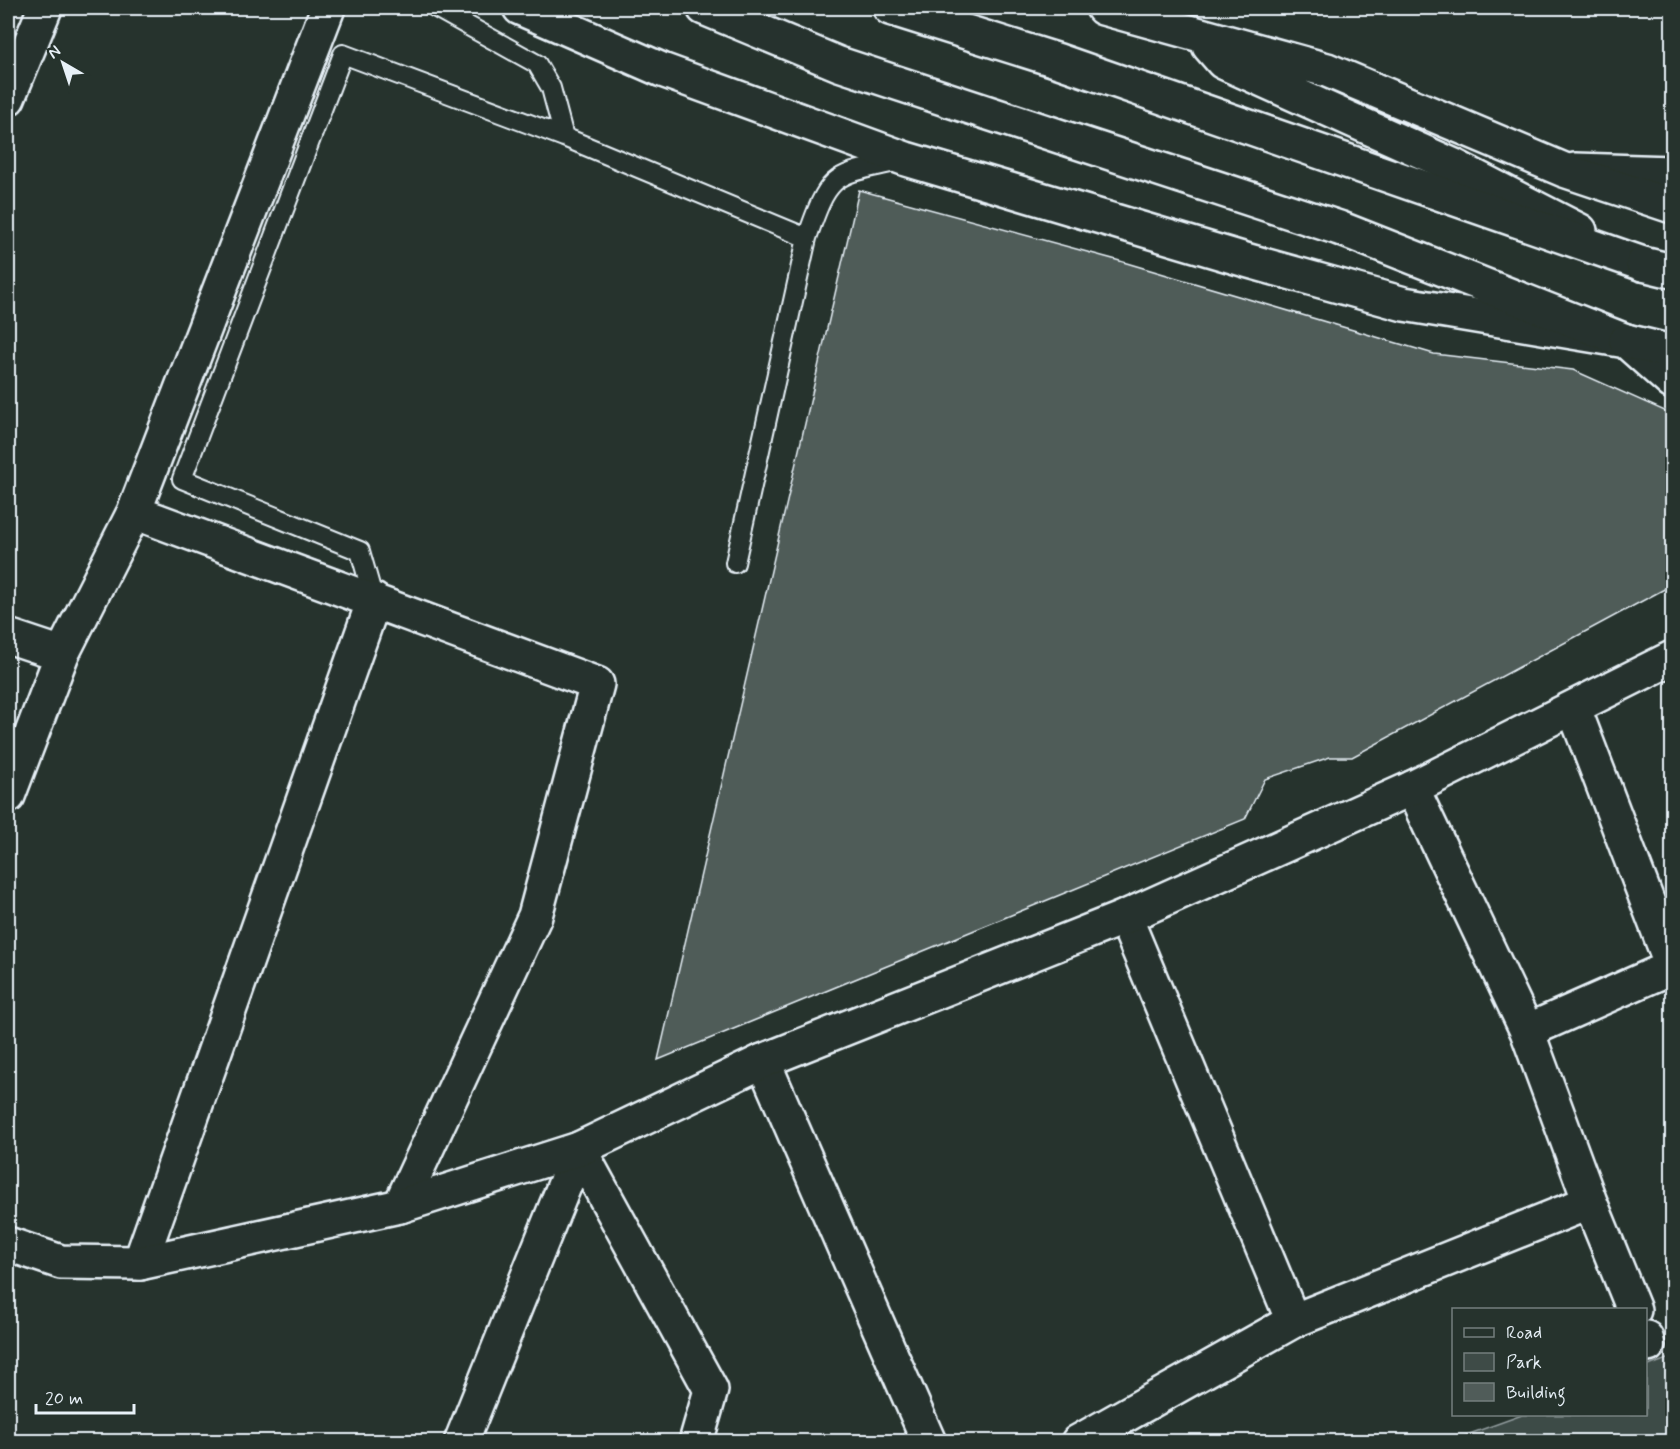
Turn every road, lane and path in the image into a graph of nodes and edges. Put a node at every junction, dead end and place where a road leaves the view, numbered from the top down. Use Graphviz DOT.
graph roads {
  1 [pos="45,8"];
  2 [pos="328,8"];
  3 [pos="436,8"];
  4 [pos="520,8"];
  5 [pos="704,8"];
  6 [pos="890,8"];
  7 [pos="1103,8"];
  8 [pos="1200,36"];
  9 [pos="8,98"];
  10 [pos="564,137"];
  11 [pos="906,159"];
  12 [pos="1564,170"];
  13 [pos="1672,173"];
  14 [pos="1672,206"];
  15 [pos="807,238"];
  16 [pos="1663,266"];
  17 [pos="1626,341"];
  18 [pos="1672,352"];
  19 [pos="1672,382"];
  20 [pos="134,512"];
  21 [pos="735,563"];
  22 [pos="374,600"];
  23 [pos="8,636"];
  24 [pos="62,654"];
  25 [pos="1672,658"];
  26 [pos="1574,709"];
  27 [pos="1412,788"];
  28 [pos="8,796"];
  29 [pos="1125,917"];
  30 [pos="1672,966"];
  31 [pos="1527,1031"];
  32 [pos="763,1061"];
  33 [pos="579,1149"];
  34 [pos="1590,1202"];
  35 [pos="400,1206"];
  36 [pos="8,1244"];
  37 [pos="140,1263"];
  38 [pos="1633,1308"];
  39 [pos="1293,1321"];
  40 [pos="461,1442"];
  41 [pos="696,1442"];
  42 [pos="929,1442"];
  43 [pos="1078,1442"];
  1 -- 9 [label="main road"];
  2 -- 20 [label="main road"];
  3 -- 10 [label="lane"];
  4 -- 11 [label="main road"];
  5 -- 17 [label="main road"];
  6 -- 16 [label="main road"];
  7 -- 8 [label="main road"];
  8 -- 12 [label="main road"];
  8 -- 16 [label="main road"];
  10 -- 15 [label="lane"];
  10 -- 22 [label="lane"];
  11 -- 15 [label="lane"];
  11 -- 17 [label="main road"];
  12 -- 13 [label="main road"];
  12 -- 14 [label="main road"];
  15 -- 21 [label="lane"];
  17 -- 18 [label="main road"];
  17 -- 19 [label="main road"];
  20 -- 22 [label="main road"];
  20 -- 24 [label="main road"];
  22 -- 35 [label="main road"];
  22 -- 37 [label="main road"];
  23 -- 24 [label="main road"];
  24 -- 28 [label="main road"];
  25 -- 26 [label="main road"];
  26 -- 27 [label="main road"];
  26 -- 30 [label="main road"];
  27 -- 29 [label="main road"];
  27 -- 31 [label="main road"];
  29 -- 32 [label="main road"];
  29 -- 39 [label="main road"];
  30 -- 31 [label="main road"];
  31 -- 34 [label="main road"];
  32 -- 33 [label="main road"];
  32 -- 42 [label="main road"];
  33 -- 35 [label="main road"];
  33 -- 40 [label="main road"];
  33 -- 41 [label="main road"];
  34 -- 38 [label="main road"];
  34 -- 39 [label="main road"];
  35 -- 37 [label="main road"];
  36 -- 37 [label="main road"];
  39 -- 43 [label="main road"];
}
